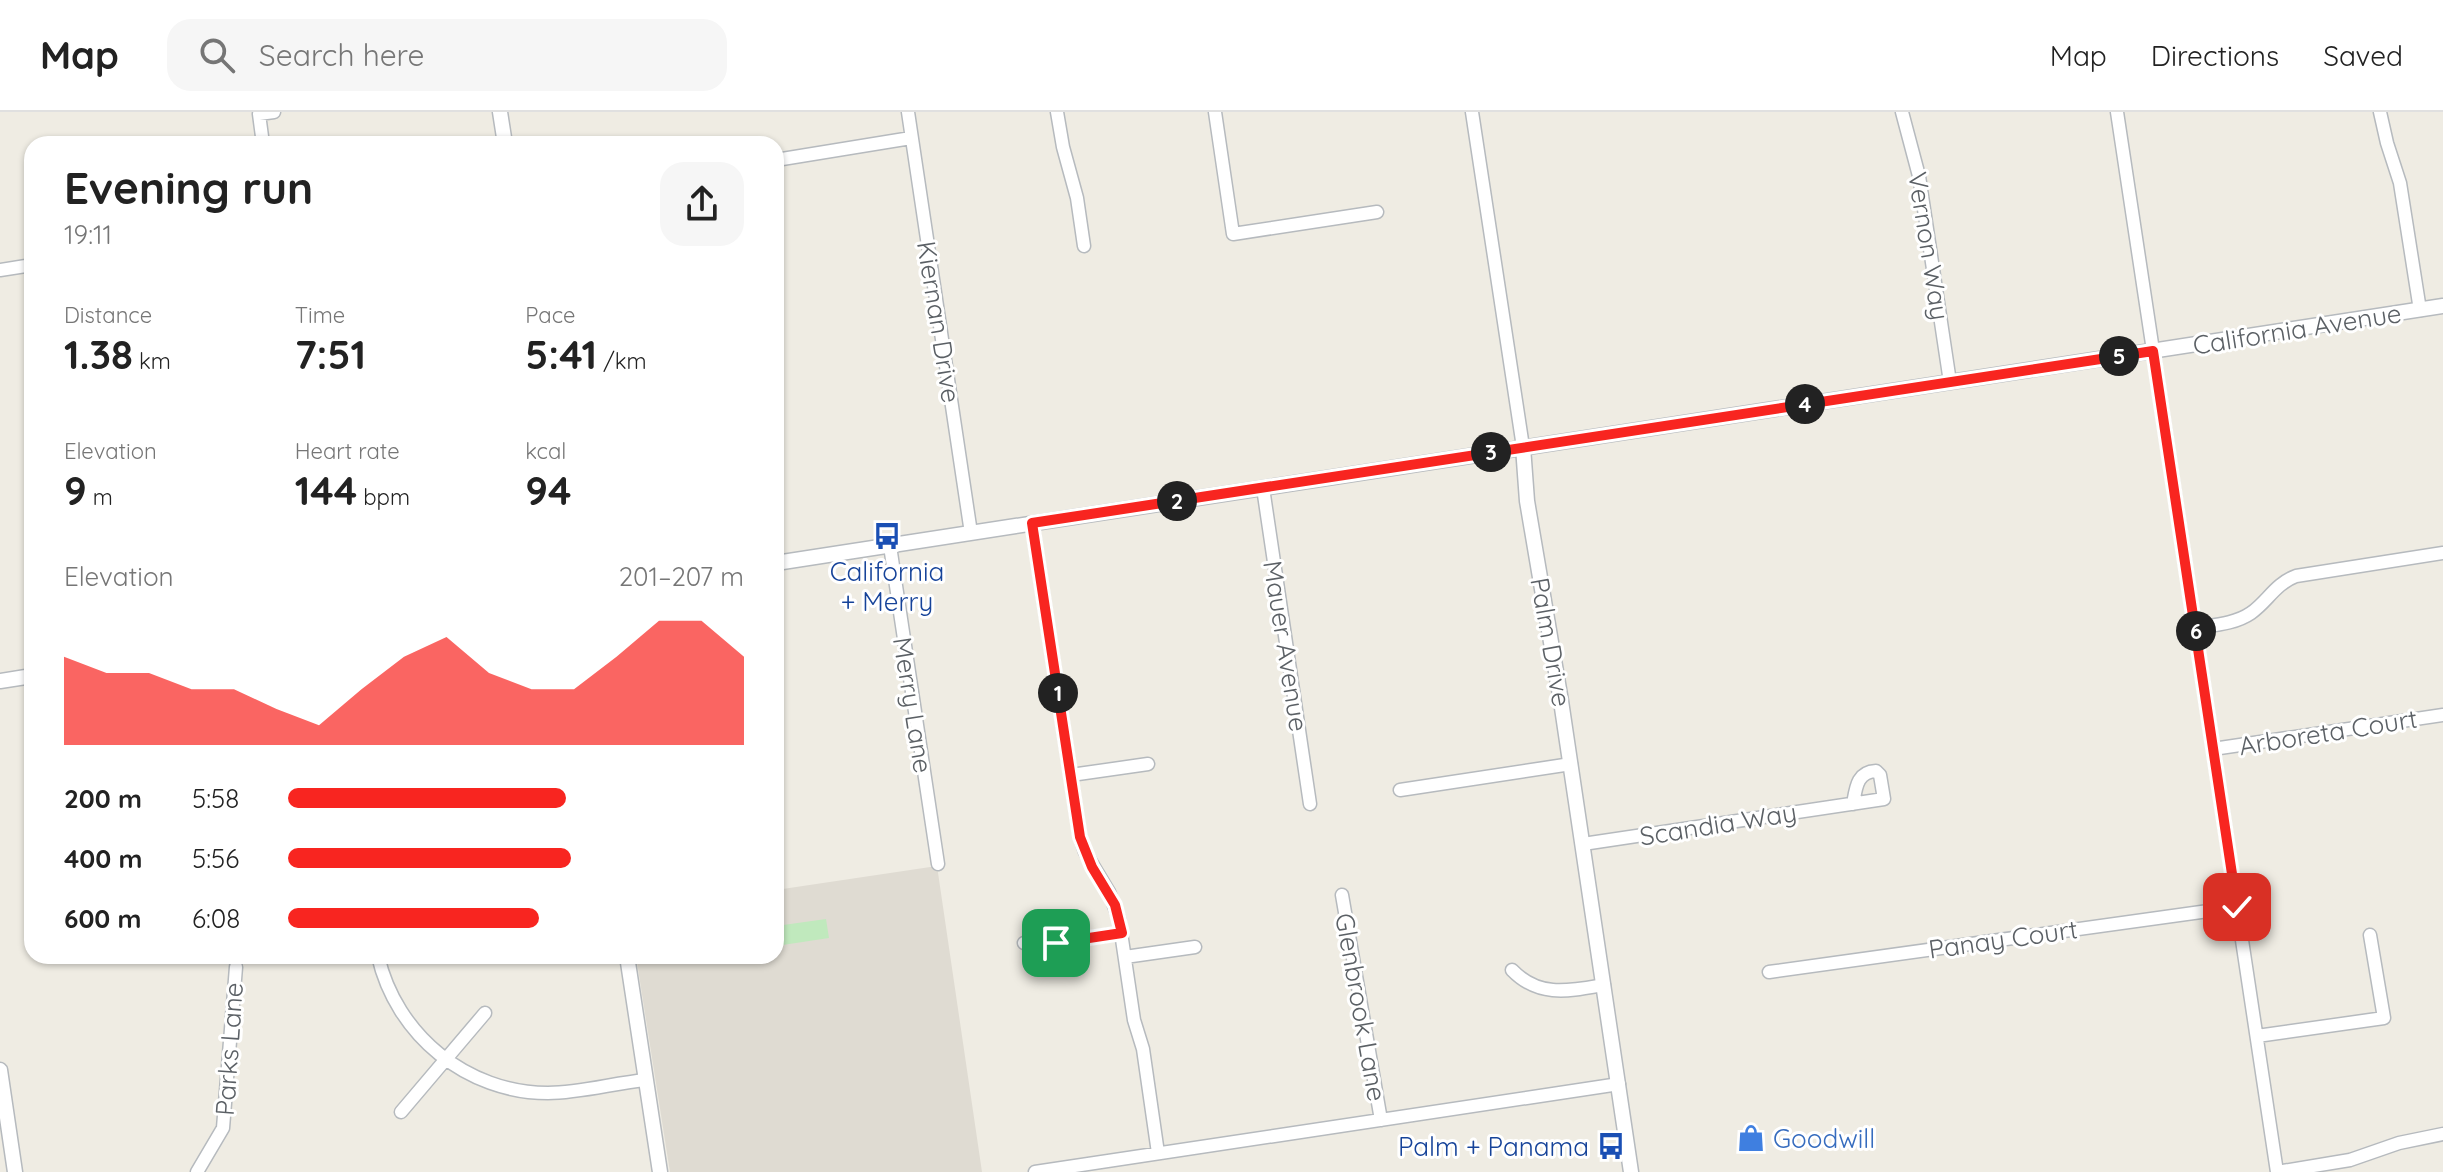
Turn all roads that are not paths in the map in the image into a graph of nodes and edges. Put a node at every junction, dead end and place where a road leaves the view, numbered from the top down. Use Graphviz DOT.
graph roads {
  1 [pos="274,112"];
  2 [pos="500,112"];
  3 [pos="908,112"];
  4 [pos="1057,112"];
  5 [pos="1472,112"];
  6 [pos="1902,112"];
  7 [pos="2132,112"];
  8 [pos="2380,112"];
  9 [pos="1219,113"];
  10 [pos="2118,113"];
  11 [pos="262,136"];
  12 [pos="504,136"];
  13 [pos="911,138"];
  14 [pos="784,159"];
  15 [pos="1377,212"];
  16 [pos="1084,246"];
  17 [pos="24,266"];
  18 [pos="0,270"];
  19 [pos="2443,306"];
  20 [pos="2420,310"];
  21 [pos="2153,351"];
  22 [pos="1950,382"];
  23 [pos="1523,447"];
  24 [pos="1263,488"];
  25 [pos="1032,523"];
  26 [pos="971,533"];
  27 [pos="890,546"];
  28 [pos="2443,553"];
  29 [pos="784,562"];
  30 [pos="2195,628"];
  31 [pos="24,677"];
  32 [pos="0,681"];
  33 [pos="2443,715"];
  34 [pos="2213,749"];
  35 [pos="1148,764"];
  36 [pos="1571,764"];
  37 [pos="1071,775"];
  38 [pos="1400,790"];
  39 [pos="1310,804"];
  40 [pos="1853,804"];
  41 [pos="1583,844"];
  42 [pos="938,864"];
  43 [pos="1342,895"];
  44 [pos="2237,907"];
  45 [pos="1122,933"];
  46 [pos="2370,935"];
  47 [pos="1024,943"];
  48 [pos="1195,947"];
  49 [pos="1125,957"];
  50 [pos="380,964"];
  51 [pos="628,964"];
  52 [pos="236,967"];
  53 [pos="1512,970"];
  54 [pos="1769,972"];
  55 [pos="1604,985"];
  56 [pos="485,1013"];
  57 [pos="2257,1036"];
  58 [pos="445,1060"];
  59 [pos="1,1079"];
  60 [pos="646,1080"];
  61 [pos="1619,1084"];
  62 [pos="401,1112"];
  63 [pos="1381,1120"];
  64 [pos="2443,1134"];
  65 [pos="1158,1153"];
  66 [pos="15,1172"];
  67 [pos="197,1172"];
  68 [pos="660,1172"];
  69 [pos="1035,1172"];
  70 [pos="1631,1172"];
  71 [pos="2277,1172"];
  1 -- 11 [label="street"];
  2 -- 12 [label="street"];
  3 -- 13 [label="street, Kiernan Drive"];
  4 -- 16 [label="street"];
  5 -- 23 [label="street, Palm Drive"];
  6 -- 22 [label="street, Vernon Way"];
  7 -- 10 [label="street"];
  8 -- 20 [label="street"];
  9 -- 15 [label="street"];
  10 -- 21 [label="street"];
  13 -- 14 [label="street"];
  13 -- 26 [label="street, Kiernan Drive"];
  17 -- 18 [label="street"];
  19 -- 20 [label="street, California Avenue"];
  20 -- 21 [label="street, California Avenue"];
  21 -- 22 [label="street, California Avenue"];
  21 -- 30 [label="street"];
  22 -- 23 [label="street, California Avenue"];
  23 -- 24 [label="street, California Avenue"];
  23 -- 36 [label="street, Palm Drive"];
  24 -- 25 [label="street, California Avenue"];
  24 -- 39 [label="street, Mauer Avenue"];
  25 -- 26 [label="street, California Avenue"];
  25 -- 37 [label="street"];
  26 -- 27 [label="street, California Avenue"];
  27 -- 29 [label="street, California Avenue"];
  27 -- 42 [label="street, Merry Lane"];
  28 -- 30 [label="street"];
  30 -- 34 [label="street"];
  31 -- 32 [label="street"];
  33 -- 34 [label="street, Arboreta Court"];
  34 -- 44 [label="street"];
  35 -- 37 [label="street"];
  36 -- 38 [label="street"];
  36 -- 41 [label="street, Palm Drive"];
  37 -- 45 [label="street"];
  40 -- 41 [label="street, Scandia Way"];
  41 -- 55 [label="street, Palm Drive"];
  43 -- 63 [label="street, Glenbrook Lane"];
  44 -- 54 [label="street, Panay Court"];
  44 -- 57 [label="street"];
  45 -- 47 [label="street"];
  45 -- 49 [label="street"];
  46 -- 57 [label="street"];
  48 -- 49 [label="street"];
  49 -- 65 [label="street"];
  50 -- 58 [label="street"];
  51 -- 60 [label="street"];
  52 -- 67 [label="street, Parks Lane"];
  53 -- 55 [label="street"];
  55 -- 61 [label="street, Palm Drive"];
  56 -- 58 [label="street"];
  57 -- 71 [label="street"];
  58 -- 60 [label="street"];
  58 -- 62 [label="street"];
  59 -- 66 [label="street"];
  60 -- 68 [label="street"];
  61 -- 63 [label="street"];
  61 -- 70 [label="street, Palm Drive"];
  63 -- 65 [label="street"];
  64 -- 71 [label="street"];
  65 -- 69 [label="street"];
}
